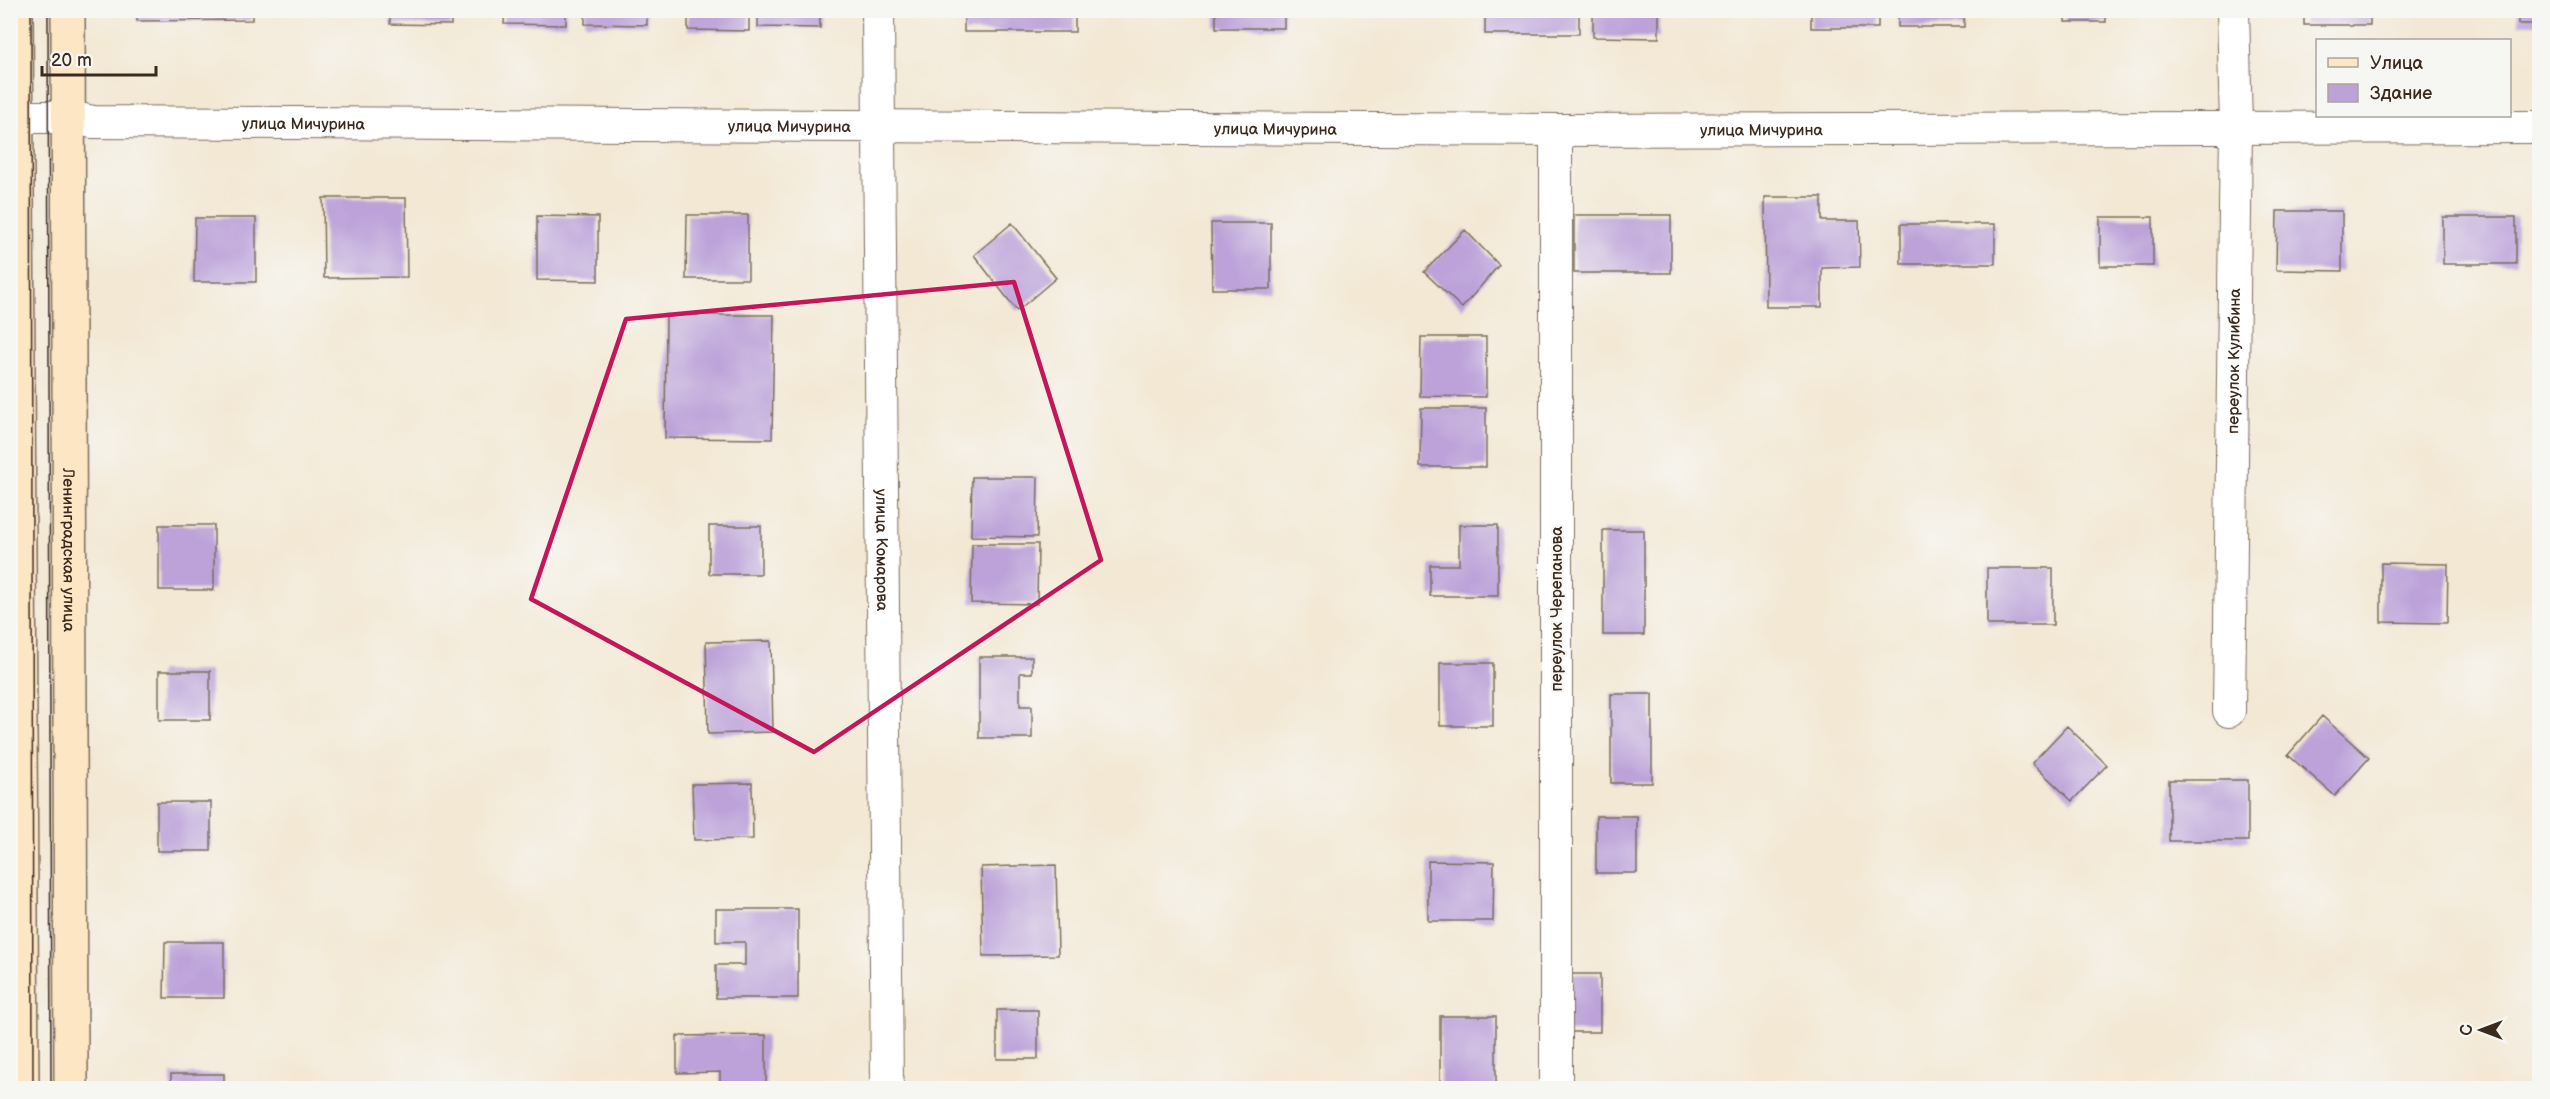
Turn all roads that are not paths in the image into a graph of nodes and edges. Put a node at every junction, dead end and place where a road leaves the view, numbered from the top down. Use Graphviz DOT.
graph roads {
  1 [pos="16,10"];
  2 [pos="68,10"];
  3 [pos="878,10"];
  4 [pos="2233,10"];
  5 [pos="13,117"];
  6 [pos="69,117"];
  7 [pos="878,125"];
  8 [pos="2236,126"];
  9 [pos="2540,127"];
  10 [pos="1556,130"];
  11 [pos="2229,711"];
  12 [pos="22,1089"];
  13 [pos="71,1089"];
  14 [pos="886,1089"];
  15 [pos="1556,1089"];
  1 -- 5 [label="main road"];
  2 -- 6 [label="main road, Ленинградская улица"];
  3 -- 7 [label="street, улица Комарова"];
  4 -- 8 [label="street, переулок Кулибина"];
  5 -- 6 [label="street, улица Мичурина"];
  5 -- 12 [label="main road"];
  6 -- 7 [label="street, улица Мичурина"];
  6 -- 13 [label="main road, Ленинградская улица"];
  7 -- 10 [label="street, улица Мичурина"];
  7 -- 14 [label="street, улица Комарова"];
  8 -- 9 [label="street, улица Мичурина"];
  8 -- 10 [label="street, улица Мичурина"];
  8 -- 11 [label="street, переулок Кулибина"];
  10 -- 15 [label="street, переулок Черепанова"];
}
